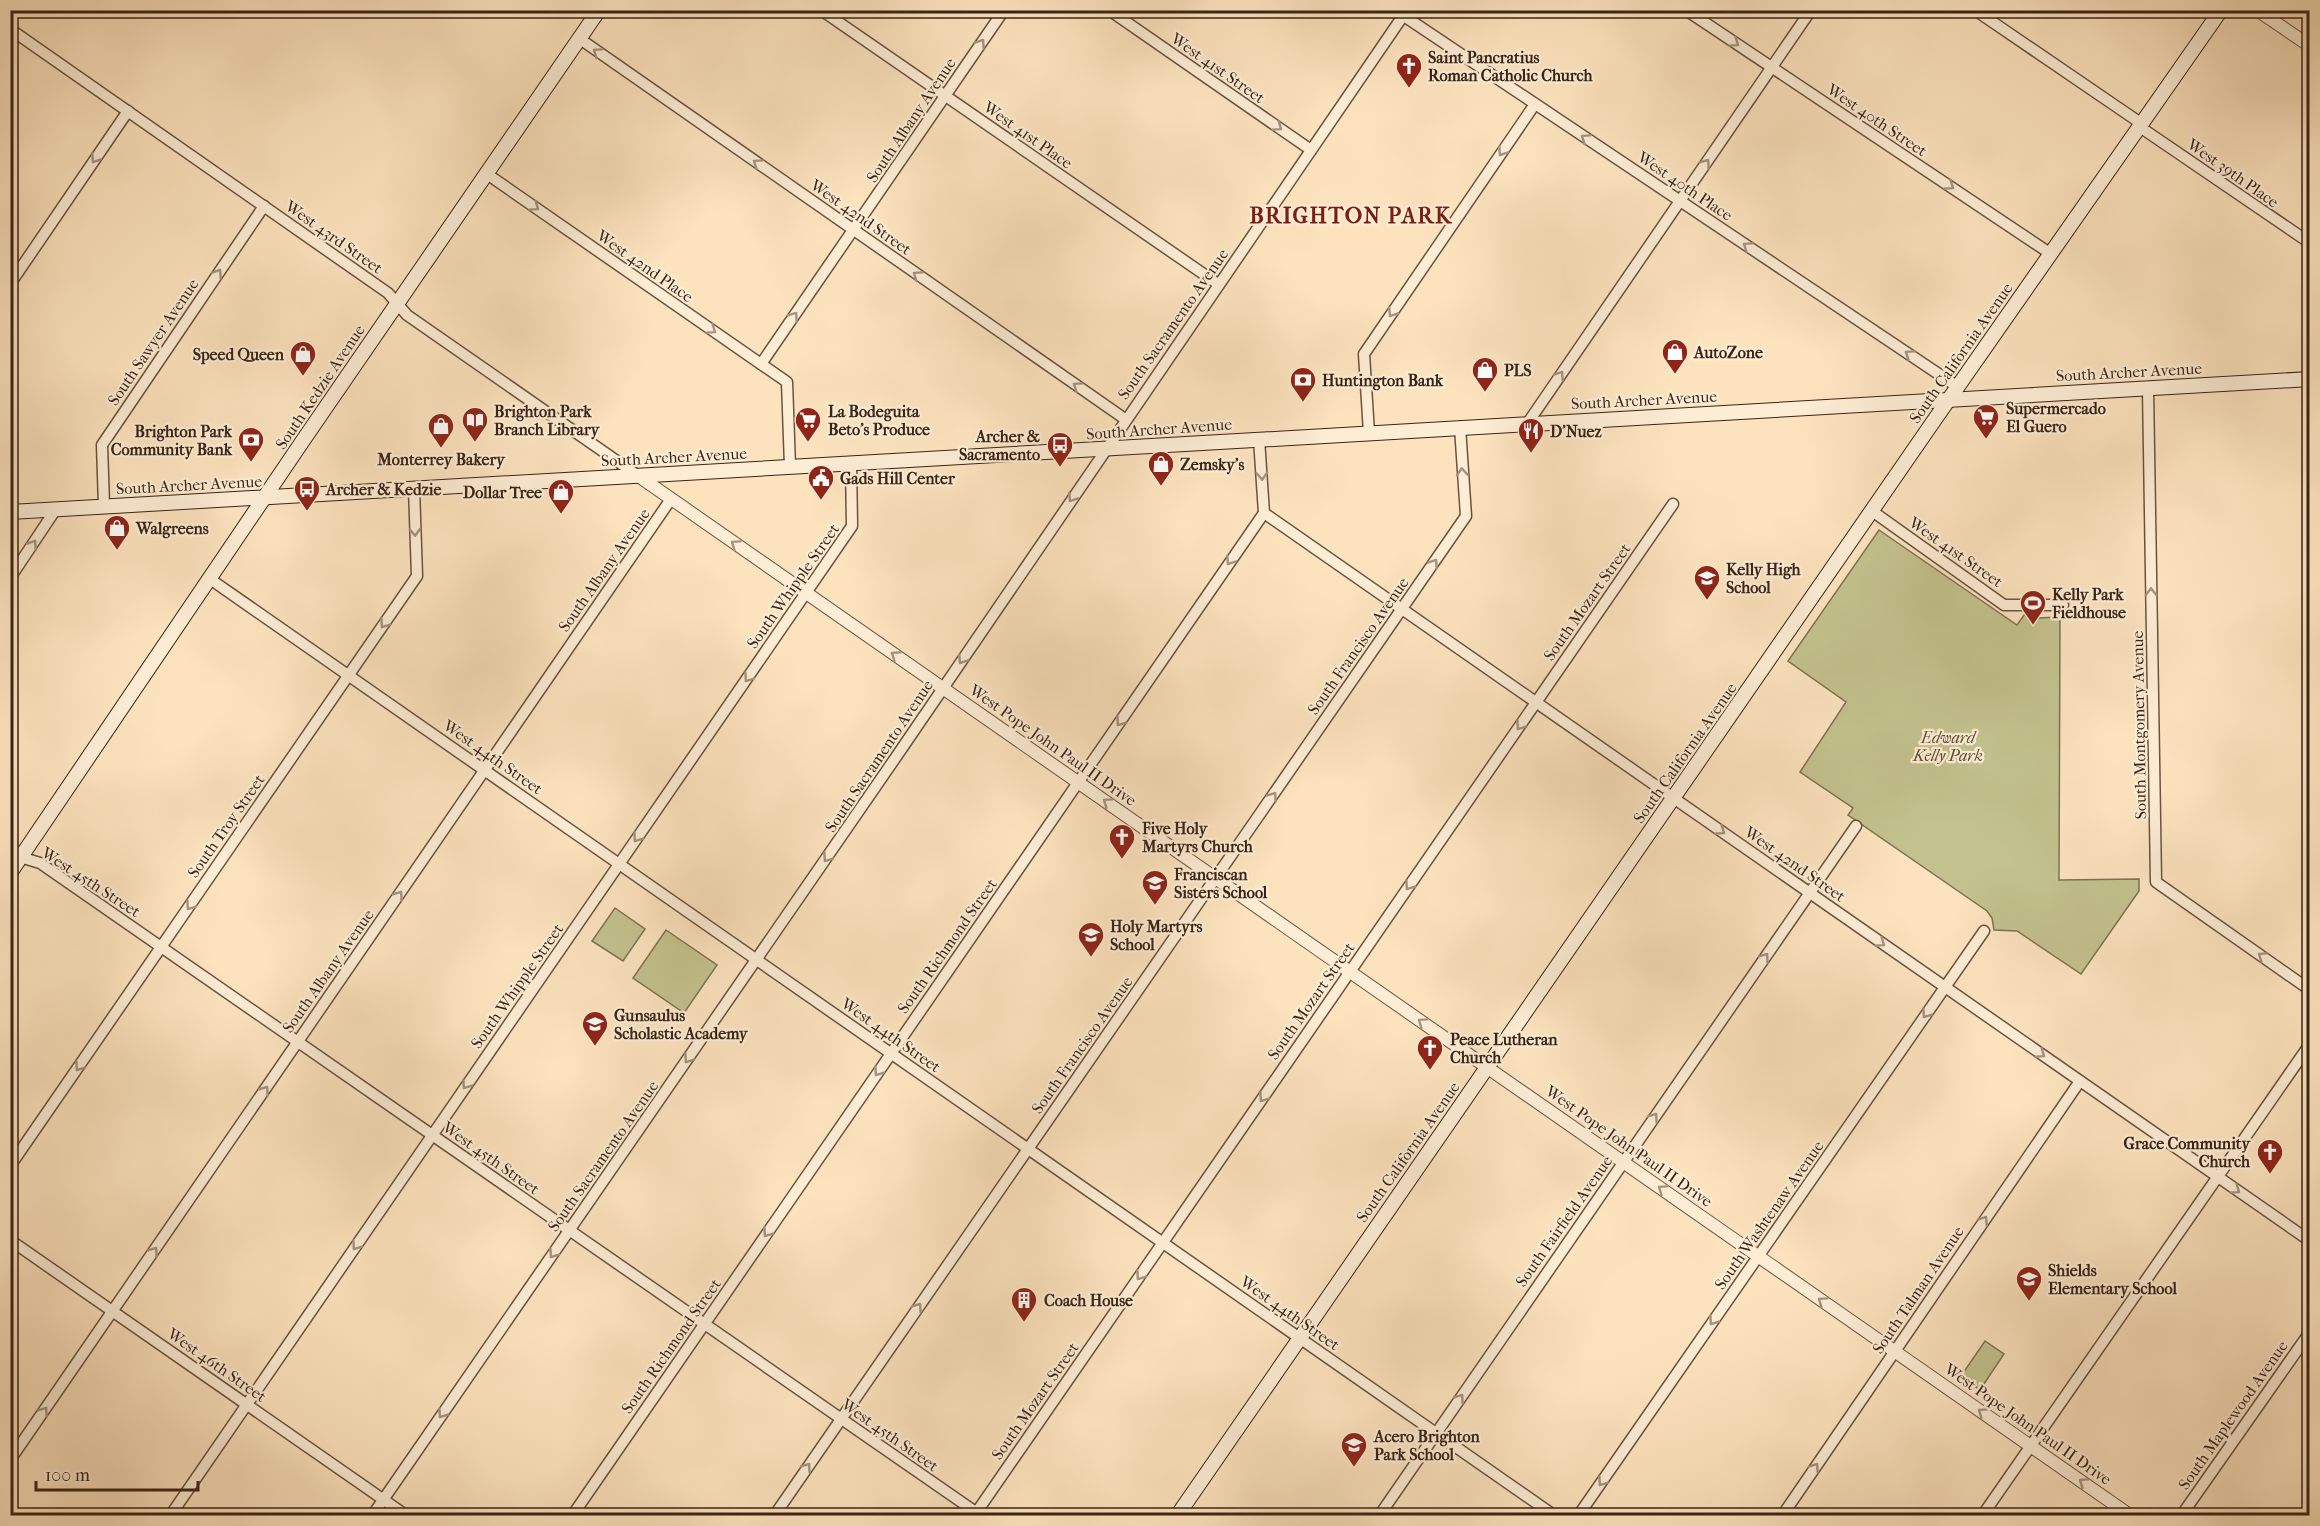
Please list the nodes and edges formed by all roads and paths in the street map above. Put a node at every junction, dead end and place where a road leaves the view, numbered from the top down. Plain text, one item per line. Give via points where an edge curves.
1 (599, 10) edge
2 (821, 10) edge
3 (1004, 10) edge
4 (1109, 10) edge
5 (1686, 10) edge
6 (1811, 10) edge
7 (1975, 10) edge
8 (2221, 10) edge
9 (2257, 10) edge
10 (1402, 12) edge
11 (10, 29) edge
12 (580, 39) junction
13 (2310, 46) edge
14 (1772, 68) junction
15 (945, 96) junction
16 (1535, 104) junction
17 (128, 111) junction
18 (2141, 125) junction
19 (1311, 150) junction
20 (487, 174) junction
21 (1680, 201) junction
22 (264, 206) junction
23 (853, 230) junction
24 (2310, 243) edge
25 (2051, 254) junction
26 (10, 284) edge
27 (1218, 284) junction
28 (398, 304) junction
29 (761, 364) junction
30 (2310, 379) edge
31 (1958, 387) junction
32 (2148, 388) junction
33 (1949, 399) junction
34 (1125, 419) junction
35 (1527, 424) junction
36 (1460, 428) junction
37 (1369, 433) junction
38 (1259, 439) junction
39 (1104, 450) junction
40 (851, 463) junction
41 (790, 466) junction
42 (637, 475) junction
43 (414, 488) junction
44 (265, 498) junction
45 (671, 499) junction
46 (1673, 504) dead end
47 (104, 506) junction
48 (56, 509) junction
49 (1872, 511) junction
50 (10, 512) edge
51 (1264, 513) junction
52 (10, 578) edge
53 (210, 579) junction
54 (806, 593) junction
55 (2063, 605) dead end
56 (1402, 609) junction
57 (349, 675) junction
58 (943, 688) junction
59 (1536, 702) junction
60 (485, 770) junction
61 (1078, 783) junction
62 (1674, 798) junction
63 (1856, 826) dead end
64 (16, 856) edge
65 (619, 864) junction
66 (10, 873) edge
67 (1215, 878) junction
68 (1810, 893) junction
69 (1984, 931) dead end
70 (161, 947) junction
71 (757, 959) junction
72 (1350, 972) junction
73 (1945, 987) junction
74 (2310, 990) edge
75 (298, 1042) junction
76 (2310, 1044) edge
77 (891, 1053) junction
78 (1487, 1067) junction
79 (2080, 1081) junction
80 (432, 1135) junction
81 (1028, 1148) junction
82 (1623, 1162) junction
83 (10, 1166) edge
84 (2217, 1176) junction
85 (569, 1230) junction
86 (10, 1240) edge
87 (2310, 1241) edge
88 (1163, 1242) junction
89 (1758, 1256) junction
90 (113, 1311) junction
91 (704, 1324) junction
92 (2310, 1332) edge
93 (1300, 1338) junction
94 (1895, 1351) junction
95 (247, 1404) junction
96 (841, 1419) junction
97 (1436, 1432) junction
98 (2030, 1446) junction
99 (10, 1460) edge
100 (383, 1499) junction
101 (977, 1514) edge
102 (170, 1515) edge
103 (372, 1515) edge
104 (406, 1515) edge
105 (572, 1515) edge
106 (774, 1515) edge
107 (1177, 1515) edge
108 (1379, 1515) edge
109 (1556, 1515) edge
110 (1578, 1515) edge
111 (1782, 1515) edge
112 (1982, 1515) edge
113 (2131, 1515) edge
114 (2181, 1515) edge

1 - 12 main road, South Kedzie Avenue
2 - 15 street, West 41st Place
15 -> 3 street, South Albany Avenue
4 -> 19 street, West 41st Street
5 -> 14 street, West 40th Street
6 - 14 street
7 - 18 street, West 39th Place
8 - 18 main road, South California Avenue
9 - 13 street
10 - 16 street, West 40th Place
10 - 19 street, South Sacramento Avenue
11 - 17 street, West 43rd Street
12 - 20 main road, South Kedzie Avenue
23 -> 12 street, West 42nd Street
21 -> 14 street
14 -> 25 street, West 40th Street
15 - 23 street, South Albany Avenue
15 - 27 street, West 41st Place
21 -> 16 street, West 40th Place
16 -> 37 street via 1364,354
17 - 22 street, West 43rd Street
17 -> 26 street
18 - 24 street, West 39th Place
18 - 25 main road, South California Avenue
19 - 27 street, South Sacramento Avenue
20 - 28 main road, South Kedzie Avenue
20 -> 29 street, West 42nd Place
31 -> 21 street, West 40th Place
35 -> 21 street
22 - 28 street, West 43rd Street
47 -> 22 street, South Sawyer Avenue via 102,445
29 -> 23 street, South Albany Avenue
34 -> 23 street, West 42nd Street
25 - 31 main road, South California Avenue
27 - 34 street, South Sacramento Avenue
28 - 42 street, West 43rd Street via 412,318
28 - 44 main road, South Kedzie Avenue
29 - 41 street, West 42nd Place via 787,382
30 - 32 main road, South Archer Avenue
31 - 33 main road, South California Avenue
32 - 33 main road, South Archer Avenue
74 -> 32 street, South Montgomery Avenue via 2156,882
33 - 35 main road, South Archer Avenue
33 - 49 main road, South California Avenue
34 - 39 street, South Sacramento Avenue
35 - 36 main road, South Archer Avenue
36 - 37 main road, South Archer Avenue
56 -> 36 street, South Francisco Avenue via 1466,516
37 - 38 main road, South Archer Avenue
38 - 39 main road, South Archer Avenue
38 -> 51 street
39 - 40 main road, South Archer Avenue
39 -> 58 street, South Sacramento Avenue
40 - 41 main road, South Archer Avenue
40 - 54 street, South Whipple Street via 852,526
41 - 42 main road, South Archer Avenue
42 - 43 main road, South Archer Avenue
42 - 45 street, West Pope John Paul II Drive
43 - 44 main road, South Archer Avenue
43 -> 57 street, South Troy Street via 417,576
44 - 47 main road, South Archer Avenue
44 - 53 main road, South Kedzie Avenue
54 -> 45 street, West Pope John Paul II Drive
45 - 60 street, South Albany Avenue
46 - 59 street, South Mozart Street
47 - 48 main road, South Archer Avenue
48 - 50 main road, South Archer Avenue
52 -> 48 street
49 - 55 street, West 41st Street via 2004,605
49 - 62 main road, South California Avenue
51 - 56 street, West 42nd Street
51 -> 61 street, South Richmond Street
53 - 57 street, West 44th Street
53 - 64 main road, South Kedzie Avenue
58 -> 54 street, West Pope John Paul II Drive
54 -> 65 street, South Whipple Street
56 - 59 street, West 42nd Street
67 -> 56 street, South Francisco Avenue
57 - 60 street, West 44th Street
57 -> 70 street, South Troy Street
58 - 61 street, West Pope John Paul II Drive
58 -> 71 street, South Sacramento Avenue
59 - 62 street, West 42nd Street
59 -> 72 street, South Mozart Street
60 - 65 street, West 44th Street
75 -> 60 street, South Albany Avenue
67 -> 61 street, West Pope John Paul II Drive
61 - 77 street, South Richmond Street
62 -> 68 street, West 42nd Street
62 - 78 main road, South California Avenue
63 - 68 street, South Fairfield Avenue
64 - 66 main road, South Kedzie Avenue
64 - 70 street, West 45th Street via 40,862
65 - 71 street, West 44th Street
65 -> 80 street, South Whipple Street
67 - 72 street, West Pope John Paul II Drive
67 - 81 street, South Francisco Avenue
68 -> 73 street, West 42nd Street
82 -> 68 street, South Fairfield Avenue
69 - 73 street, South Washtenaw Avenue
70 - 75 street, West 45th Street
70 -> 83 street, South Troy Street
71 - 77 street, West 44th Street
71 -> 85 street, South Sacramento Avenue
78 -> 72 street, West Pope John Paul II Drive
72 -> 88 street, South Mozart Street
73 -> 79 street, West 42nd Street
73 -> 89 street, South Washtenaw Avenue
75 - 80 street, West 45th Street
90 -> 75 street, South Albany Avenue
76 - 84 street
77 - 81 street, West 44th Street
77 -> 91 street, South Richmond Street
78 - 82 street, West Pope John Paul II Drive
78 - 93 main road, South California Avenue
79 - 84 street, West 42nd Street
94 -> 79 street, South Talman Avenue
80 - 85 street, West 45th Street
80 -> 95 street, South Whipple Street
81 - 88 street, West 44th Street
96 -> 81 street, South Francisco Avenue
89 -> 82 street, West Pope John Paul II Drive
97 -> 82 street, South Fairfield Avenue
84 -> 87 street, West 42nd Street
84 - 98 street
85 - 91 street, West 45th Street
85 -> 100 street, South Sacramento Avenue
86 - 90 street, West 46th Street
88 - 93 street, West 44th Street
88 -> 101 street, South Mozart Street
94 -> 89 street, West Pope John Paul II Drive
89 -> 110 street, South Washtenaw Avenue
90 - 95 street, West 46th Street
99 -> 90 street, South Albany Avenue
91 - 96 street, West 45th Street
91 - 105 street, South Richmond Street
92 - 114 street, South Maplewood Avenue
93 - 97 street, West 44th Street
93 - 107 main road, South California Avenue
98 -> 94 street, West Pope John Paul II Drive
111 -> 94 street, South Talman Avenue
95 - 100 street, West 46th Street
95 - 102 street, South Whipple Street
96 - 101 street, West 45th Street
106 -> 96 street, South Francisco Avenue
97 - 108 street, South Fairfield Avenue
97 - 109 street, West 44th Street
98 - 112 street
113 -> 98 street, West Pope John Paul II Drive
100 - 103 street, South Sacramento Avenue
100 - 104 street, West 46th Street

